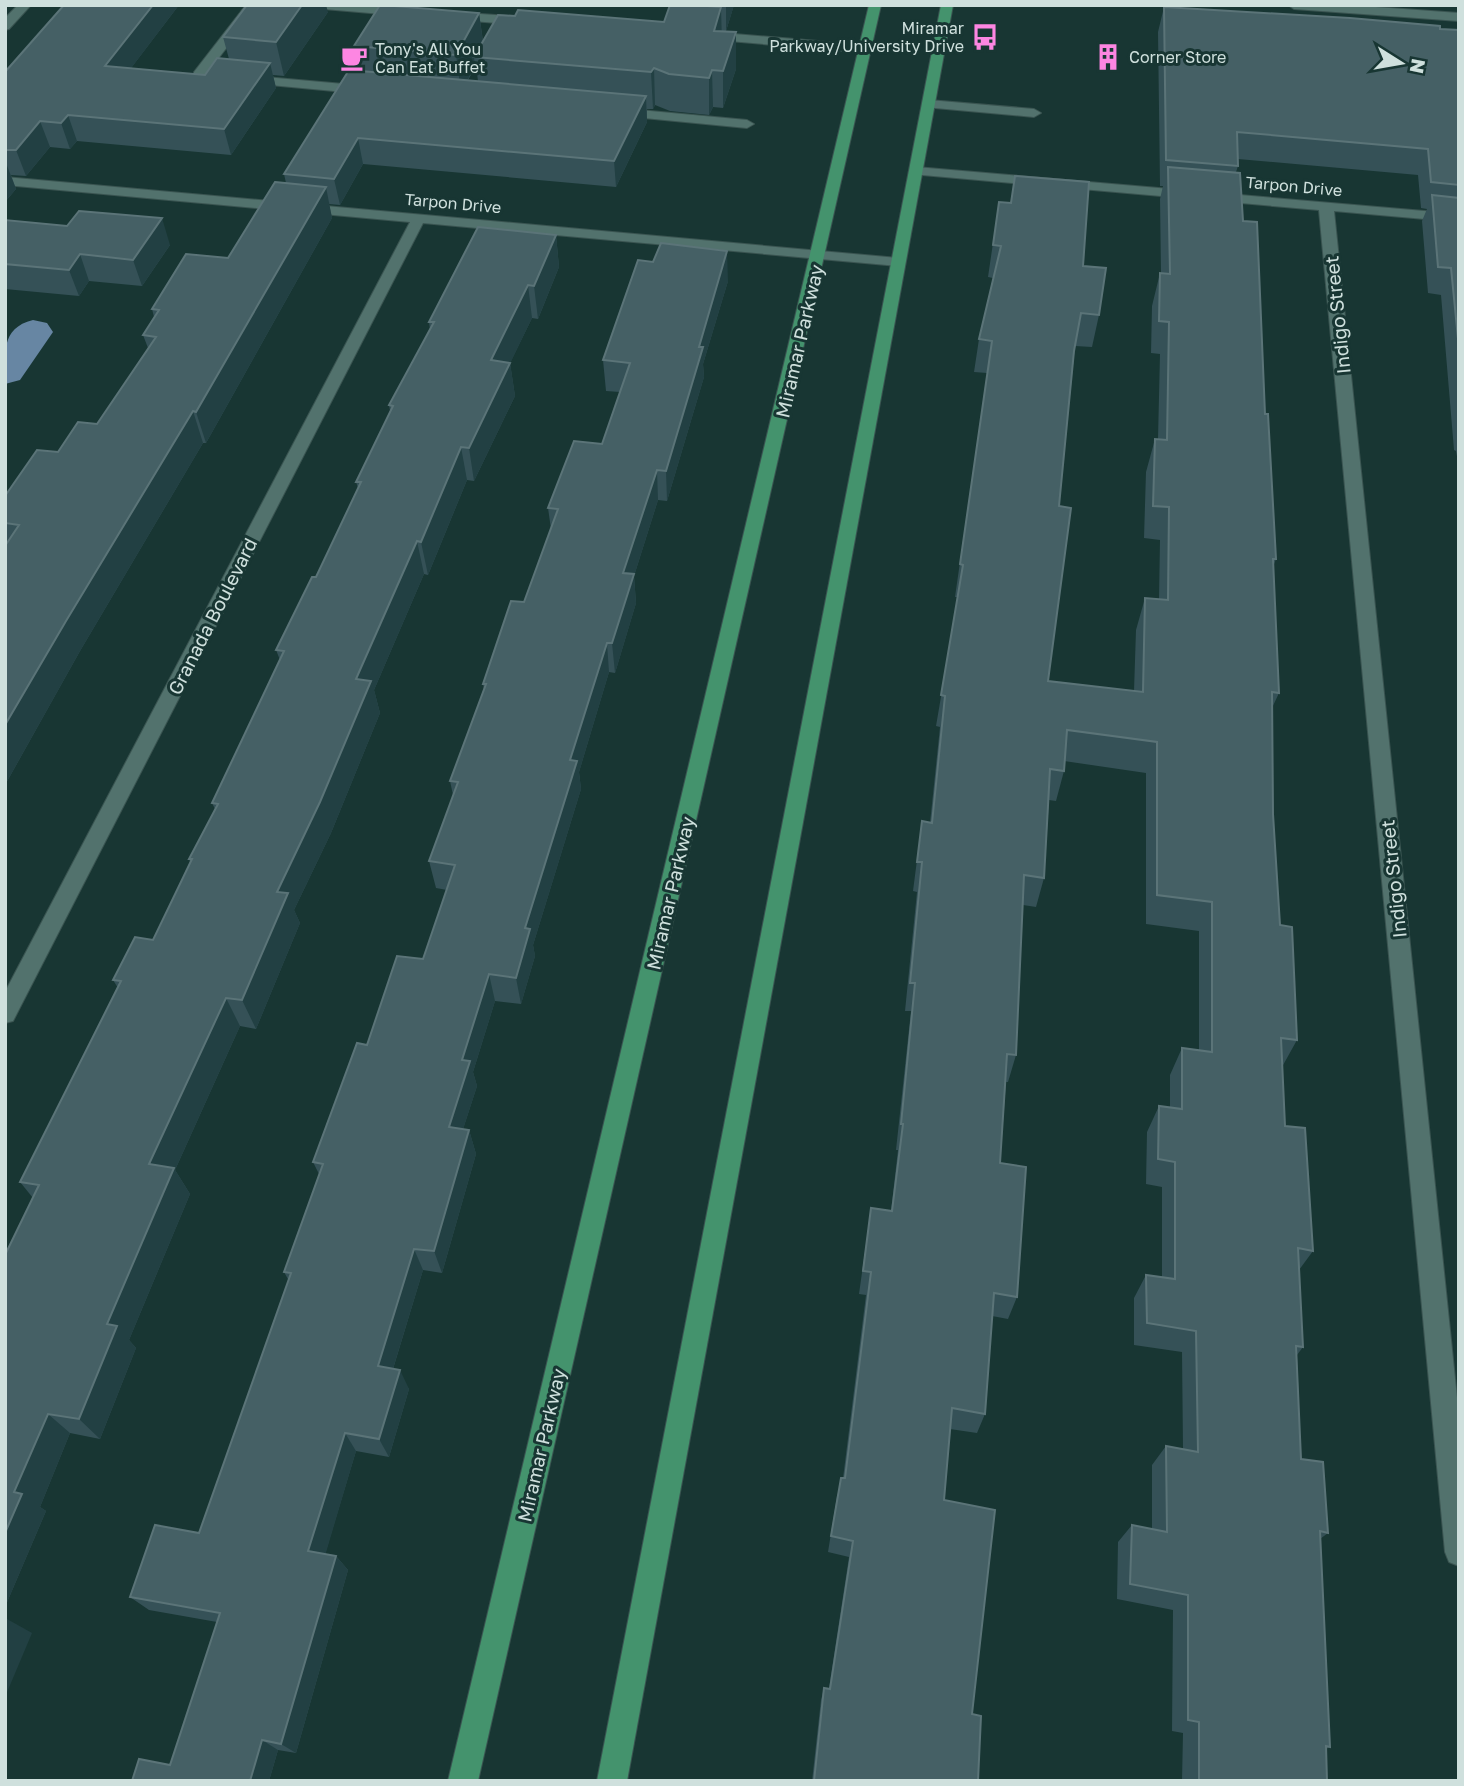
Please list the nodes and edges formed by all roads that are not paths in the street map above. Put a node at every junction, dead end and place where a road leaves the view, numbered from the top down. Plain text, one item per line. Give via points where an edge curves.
1 (25, 5) edge
2 (253, 5) edge
3 (324, 5) edge
4 (875, 5) edge
5 (947, 5) edge
6 (1294, 5) edge
7 (425, 13) edge
8 (439, 15) edge
9 (1459, 18) edge
10 (537, 22) edge
11 (5, 26) edge
12 (694, 35) edge
13 (865, 49) junction
14 (387, 92) edge
15 (929, 104) junction
16 (600, 111) edge
17 (1034, 113) dead end
18 (747, 124) dead end
19 (916, 171) junction
20 (5, 181) edge
21 (1326, 207) junction
22 (419, 218) junction
23 (1459, 218) edge
24 (819, 255) junction
25 (898, 262) junction
26 (5, 1014) edge
27 (1459, 1552) edge
28 (463, 1781) edge
29 (612, 1781) edge

1 - 11 street
2 - 14 street via 199,75
3 - 7 street
4 - 13 main road, Miramar Parkway
5 - 15 main road
6 - 9 street
8 - 10 street via 506,26
12 - 13 street
13 - 24 main road, Miramar Parkway
15 - 17 street
15 - 19 main road
16 - 18 street
19 - 21 street, Tarpon Drive
19 - 25 main road
20 - 22 street, Tarpon Drive
21 - 23 street, Tarpon Drive
21 - 27 street, Indigo Street
22 - 24 street, Tarpon Drive
22 - 26 street, Granada Boulevard
24 - 25 street, Tarpon Drive
24 - 28 main road, Miramar Parkway
25 - 29 main road

